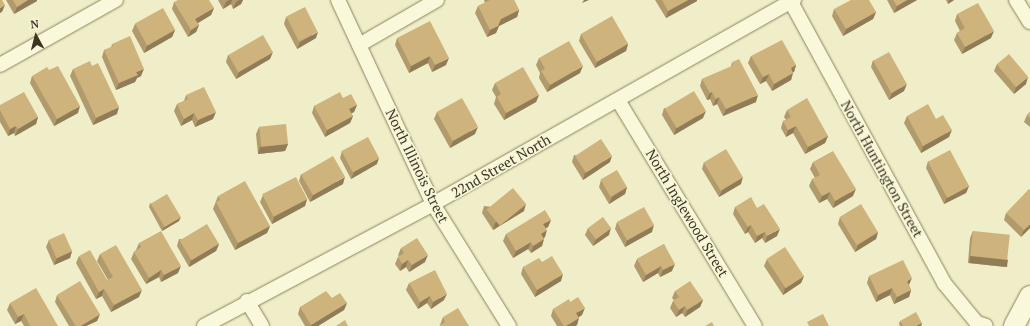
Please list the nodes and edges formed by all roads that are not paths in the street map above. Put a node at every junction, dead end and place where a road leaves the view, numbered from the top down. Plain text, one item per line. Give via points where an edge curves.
1 (116, 0) edge
2 (338, 0) edge
3 (437, 0) edge
4 (1016, 0) edge
5 (792, 1) edge
6 (1030, 22) edge
7 (359, 45) junction
8 (0, 65) edge
9 (618, 100) junction
10 (433, 204) junction
11 (1030, 296) edge
12 (247, 301) junction
13 (204, 326) edge
14 (262, 326) edge
15 (508, 326) edge
16 (755, 326) edge
17 (986, 326) edge
18 (1014, 326) edge

1 - 8 street
2 - 7 street, North Illinois Street
3 - 7 street
4 - 6 street
5 - 9 street, 22nd Street North
5 - 17 street, North Huntington Street via 944,282 977,322
7 - 10 street, North Illinois Street
9 - 10 street, 22nd Street North
9 - 16 street, North Inglewood Street
10 - 12 street, 22nd Street North
10 - 15 street, North Illinois Street
11 - 18 street
12 - 13 street, 22nd Street North
12 - 14 street

